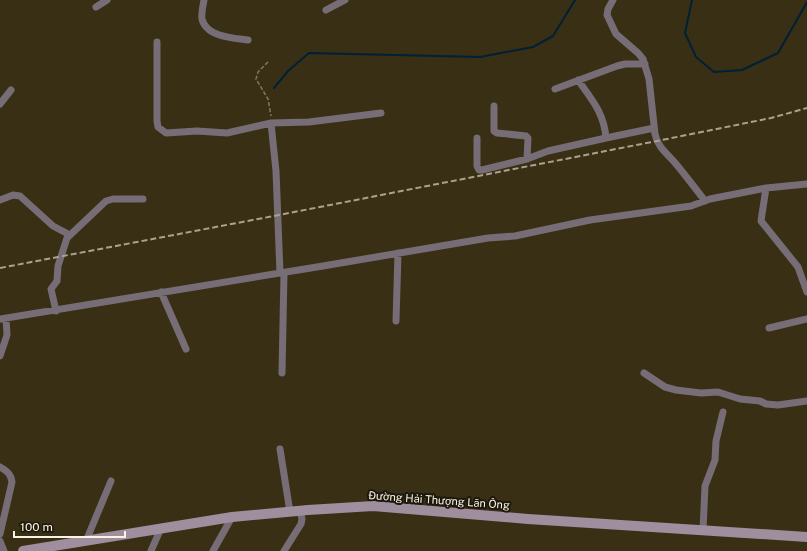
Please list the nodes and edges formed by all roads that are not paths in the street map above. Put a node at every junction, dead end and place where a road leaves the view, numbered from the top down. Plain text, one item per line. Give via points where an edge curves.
1 (106, 0) edge
2 (204, 0) edge
3 (345, 0) edge
4 (614, 0) edge
5 (96, 7) dead end
6 (326, 10) dead end
7 (248, 40) dead end
8 (157, 42) dead end
9 (645, 64) junction
10 (578, 80) junction
11 (555, 89) dead end
12 (11, 90) dead end
13 (0, 104) edge
14 (494, 106) dead end
15 (381, 112) dead end
16 (271, 123) junction
17 (654, 128) junction
18 (477, 138) dead end
19 (606, 138) junction
20 (527, 160) junction
21 (807, 184) edge
22 (766, 188) junction
23 (143, 199) dead end
24 (0, 200) edge
25 (704, 201) junction
26 (70, 235) junction
27 (398, 253) junction
28 (282, 273) junction
29 (161, 292) junction
30 (807, 292) edge
31 (56, 311) junction
32 (3, 318) edge
33 (807, 319) edge
34 (396, 321) dead end
35 (769, 328) dead end
36 (186, 349) dead end
37 (0, 356) edge
38 (282, 373) dead end
39 (644, 374) dead end
40 (807, 401) edge
41 (723, 412) dead end
42 (280, 449) dead end
43 (0, 467) edge
44 (111, 481) dead end
45 (300, 511) junction
46 (290, 512) junction
47 (232, 517) junction
48 (161, 528) junction
49 (703, 530) junction
50 (0, 534) edge
51 (807, 537) edge
52 (0, 541) edge
53 (86, 541) junction
54 (4, 551) edge
55 (23, 551) edge
56 (151, 551) edge
57 (213, 551) edge
58 (284, 551) edge

1 - 5 street
2 - 7 street via 202,18 207,28 231,38
3 - 6 street
4 - 9 street via 607,15 616,34 641,56
8 - 16 street via 157,121 162,131 166,133 197,130 227,133
9 - 10 street via 625,64
9 - 17 street
10 - 11 street
10 - 19 street via 599,109
12 - 13 street
14 - 20 street via 494,131 526,136
15 - 16 street via 309,122
16 - 28 street
17 - 19 street
17 - 25 street via 658,145
18 - 20 street via 479,170
19 - 20 street via 548,151
21 - 22 street
22 - 25 street
22 - 30 street via 761,221 798,267
23 - 26 street via 106,201
24 - 26 street via 13,195 20,196 53,226
25 - 27 street via 691,206 590,220 515,236
26 - 31 street via 65,242 56,281 51,289
27 - 28 street
27 - 34 street
28 - 29 street
28 - 38 street
29 - 31 street
29 - 36 street
31 - 32 street
32 - 37 street via 7,335
33 - 35 street
39 - 40 street via 665,387 676,390 718,392 766,404
41 - 49 street via 716,441 715,460 705,486
42 - 46 street
43 - 50 street via 12,476
44 - 53 street
45 - 46 street, Đường Hải Thượng Lãn Ông
45 - 49 street, Đường Hải Thượng Lãn Ông via 379,506
45 - 58 street via 301,524
46 - 47 street, Đường Hải Thượng Lãn Ông
47 - 48 street, Đường Hải Thượng Lãn Ông
47 - 57 street
48 - 53 street, Đường Hải Thượng Lãn Ông
48 - 56 street
49 - 51 street, Đường Hải Thượng Lãn Ông
52 - 54 street
53 - 55 street, Đường Hải Thượng Lãn Ông

